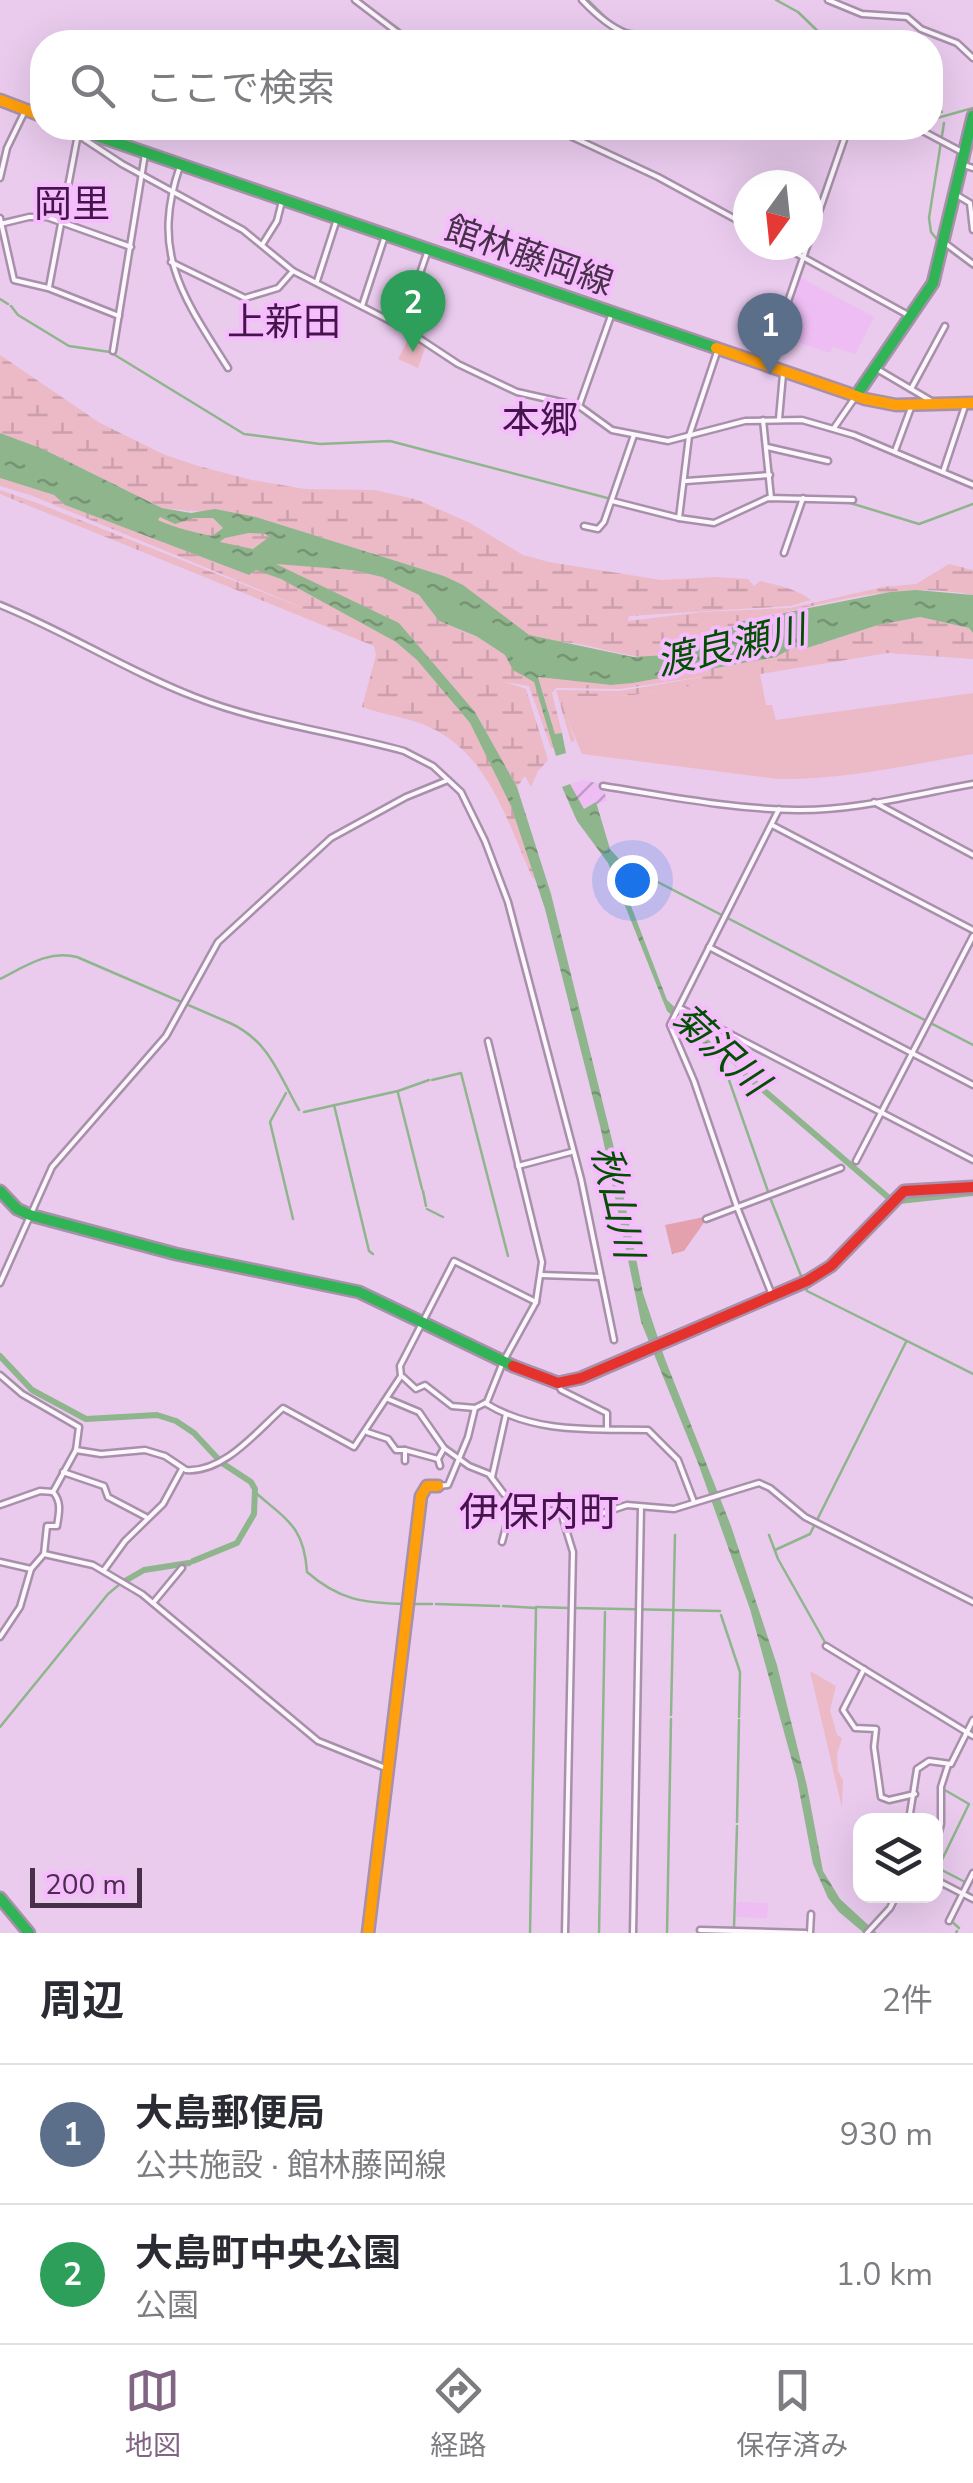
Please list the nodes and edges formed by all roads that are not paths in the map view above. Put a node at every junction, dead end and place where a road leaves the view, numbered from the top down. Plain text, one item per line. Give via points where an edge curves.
1 (355, 0) edge
2 (582, 0) edge
3 (828, 0) edge
4 (394, 30) edge
5 (617, 30) edge
6 (926, 30) edge
7 (943, 37) edge
8 (973, 58) edge
9 (0, 100) edge
10 (25, 110) junction
11 (30, 112) edge
12 (973, 116) edge
13 (75, 140) edge
14 (91, 140) edge
15 (105, 140) edge
16 (579, 140) edge
17 (844, 140) edge
18 (942, 140) edge
19 (145, 154) junction
20 (966, 162) edge
21 (180, 166) junction
22 (140, 174) junction
23 (0, 178) edge
24 (172, 190) junction
25 (954, 193) junction
26 (282, 201) junction
27 (823, 204) edge
28 (733, 218) edge
29 (337, 219) junction
30 (60, 220) junction
31 (0, 222) edge
32 (973, 230) edge
33 (385, 236) junction
34 (944, 243) junction
35 (262, 244) junction
36 (131, 247) junction
37 (428, 250) junction
38 (804, 260) edge
39 (809, 260) edge
40 (171, 262) junction
41 (973, 264) edge
42 (293, 271) junction
43 (316, 282) junction
44 (48, 288) junction
45 (362, 306) junction
46 (612, 314) junction
47 (120, 316) junction
48 (910, 317) junction
49 (944, 326) dead end
50 (402, 327) junction
51 (718, 349) junction
52 (113, 351) dead end
53 (766, 365) junction
54 (228, 368) dead end
55 (876, 368) junction
56 (783, 372) junction
57 (911, 389) junction
58 (856, 396) junction
59 (970, 403) edge
60 (937, 404) junction
61 (912, 405) junction
62 (580, 406) junction
63 (763, 420) junction
64 (780, 420) junction
65 (834, 428) junction
66 (634, 434) junction
67 (689, 436) junction
68 (767, 447) junction
69 (894, 451) junction
70 (828, 461) dead end
71 (943, 472) junction
72 (770, 476) junction
73 (686, 481) junction
74 (973, 485) edge
75 (771, 498) junction
76 (803, 498) junction
77 (853, 500) dead end
78 (612, 501) junction
79 (679, 518) junction
80 (584, 526) dead end
81 (784, 553) dead end
82 (0, 605) edge
83 (448, 780) junction
84 (973, 784) edge
85 (603, 786) dead end
86 (874, 802) junction
87 (778, 809) junction
88 (772, 825) junction
89 (973, 855) edge
90 (973, 933) edge
91 (709, 947) junction
92 (677, 1008) junction
93 (488, 1041) dead end
94 (912, 1053) junction
95 (973, 1085) edge
96 (882, 1112) junction
97 (572, 1152) junction
98 (973, 1160) edge
99 (856, 1161) dead end
100 (518, 1166) junction
101 (841, 1168) dead end
102 (973, 1186) edge
103 (0, 1191) edge
104 (737, 1206) junction
105 (30, 1215) junction
106 (706, 1219) dead end
107 (542, 1275) junction
108 (601, 1277) junction
109 (0, 1282) edge
110 (772, 1295) junction
111 (536, 1302) junction
112 (422, 1321) junction
113 (614, 1340) dead end
114 (503, 1362) junction
115 (0, 1375) edge
116 (402, 1376) junction
117 (558, 1383) junction
118 (388, 1399) junction
119 (486, 1403) junction
120 (474, 1408) junction
121 (506, 1412) junction
122 (607, 1430) junction
123 (366, 1431) junction
124 (444, 1448) junction
125 (76, 1450) junction
126 (405, 1450) junction
127 (438, 1459) junction
128 (458, 1459) junction
129 (405, 1461) dead end
130 (440, 1466) dead end
131 (182, 1469) junction
132 (63, 1472) junction
133 (492, 1477) junction
134 (438, 1486) joint
135 (53, 1492) junction
136 (1, 1501) edge
137 (513, 1501) junction
138 (695, 1504) junction
139 (641, 1508) junction
140 (561, 1512) junction
141 (146, 1518) junction
142 (502, 1542) dead end
143 (44, 1554) junction
144 (0, 1562) edge
145 (182, 1568) dead end
146 (31, 1569) junction
147 (104, 1570) junction
148 (973, 1602) edge
149 (153, 1603) junction
150 (0, 1638) edge
151 (826, 1646) dead end
152 (864, 1670) junction
153 (973, 1720) edge
154 (970, 1734) edge
155 (948, 1765) junction
156 (388, 1769) junction
157 (914, 1794) junction
158 (910, 1813) edge
159 (941, 1813) edge
160 (973, 1873) edge
161 (943, 1884) edge
162 (962, 1894) junction
163 (0, 1898) edge
164 (973, 1900) edge
165 (891, 1903) edge
166 (811, 1914) dead end
167 (949, 1921) dead end
168 (700, 1930) dead end
169 (29, 1933) edge
170 (368, 1933) edge
171 (565, 1933) edge
172 (632, 1933) edge
173 (808, 1933) edge
174 (867, 1933) edge

1 - 4 street
2 - 5 street
3 - 6 street via 862,14 907,17
7 - 8 street
9 - 10 street
10 - 11 street
10 - 23 street
12 - 20 street
13 - 30 street
14 - 22 street
15 - 19 street, 館林藤岡線
16 - 28 street
17 - 27 street
18 - 20 street
19 - 21 street, 館林藤岡線
19 - 22 street
20 - 25 street
21 - 24 street
21 - 26 street, 館林藤岡線
22 - 24 street
22 - 36 street
24 - 35 street
24 - 40 street
25 - 32 street via 970,203
25 - 34 street
26 - 29 street, 館林藤岡線
26 - 35 street
29 - 33 street, 館林藤岡線
29 - 43 street
30 - 31 street
30 - 36 street
30 - 44 street
31 - 44 street via 14,280
33 - 37 street, 館林藤岡線
33 - 45 street
34 - 41 street
34 - 48 street via 932,283
35 - 42 street
36 - 47 street
37 - 46 street, 館林藤岡線
37 - 50 street
38 - 53 street
39 - 48 street
40 - 42 street via 245,298 278,288
40 - 54 street
42 - 43 street
43 - 45 street
44 - 47 street
45 - 50 street
46 - 51 street, 館林藤岡線
46 - 62 street
47 - 52 street
48 - 55 street
49 - 57 street
50 - 62 street via 512,391
51 - 53 street, 館林藤岡線
51 - 67 street
53 - 56 street, 館林藤岡線
55 - 57 street
55 - 58 street
56 - 58 street, 館林藤岡線
56 - 64 street
57 - 60 street
58 - 61 street, 館林藤岡線
58 - 65 street
59 - 60 street, 館林藤岡線
59 - 71 street
60 - 61 street, 館林藤岡線
61 - 69 street
62 - 66 street via 608,428
63 - 64 street
63 - 67 street
63 - 68 street
64 - 65 street
65 - 69 street
66 - 67 street
66 - 78 street
67 - 73 street
68 - 70 street
68 - 72 street
69 - 71 street
71 - 74 street
72 - 73 street
72 - 75 street
73 - 79 street
75 - 76 street
75 - 79 street via 717,522
76 - 77 street
76 - 81 street
78 - 79 street
78 - 80 street via 598,529
82 - 83 street via 196,697 404,751
83 - 97 street via 471,812 508,902
83 - 105 street via 331,838 218,942 166,1036 52,1166
84 - 86 street
85 - 87 street
86 - 87 street
86 - 89 street
87 - 88 street
88 - 90 street
88 - 91 street
90 - 94 street
91 - 92 street
91 - 94 street
92 - 96 street
92 - 104 street via 671,1030
93 - 100 street
94 - 95 street
94 - 96 street
96 - 98 street
96 - 99 street
97 - 100 street
97 - 108 street
100 - 107 street
101 - 104 street
102 - 110 street via 904,1191 831,1266
103 - 105 street
104 - 106 street
104 - 110 street
105 - 109 street
105 - 112 street via 176,1254 346,1288
107 - 108 street
107 - 111 street
108 - 113 street
110 - 117 street
111 - 112 street via 454,1261
111 - 114 street
112 - 114 street
112 - 116 street via 400,1366
114 - 117 street
114 - 119 street
115 - 125 street via 79,1427
116 - 118 street
116 - 120 street via 452,1406
117 - 122 street via 607,1413
118 - 123 street
118 - 124 street via 419,1412
119 - 120 street
119 - 121 street
120 - 128 street
121 - 122 street via 555,1428
121 - 133 street
122 - 138 street via 651,1432 678,1460
123 - 126 street
123 - 131 street via 354,1447 283,1408 216,1463
124 - 127 street
124 - 128 street
125 - 131 street via 145,1450
125 - 132 street
126 - 127 street
126 - 129 street
127 - 130 street
128 - 133 street
128 - 134 street via 448,1485
131 - 141 street via 163,1504
132 - 135 street
132 - 141 street via 104,1486 108,1497
133 - 137 street
134 - 156 street via 421,1493
135 - 136 street
135 - 143 street via 60,1504 57,1526 47,1526
137 - 140 street via 528,1510
137 - 142 street
138 - 139 street
138 - 148 street via 762,1484 805,1517
139 - 140 street
139 - 172 street
140 - 171 street via 572,1552
141 - 147 street
143 - 146 street
143 - 147 street
144 - 146 street
145 - 149 street
146 - 150 street via 20,1606
147 - 149 street
149 - 156 street via 318,1741
151 - 152 street
152 - 154 street
152 - 157 street via 843,1710 855,1728 876,1729 880,1797
153 - 154 street
154 - 155 street
155 - 157 street via 920,1766
155 - 159 street via 940,1786
156 - 170 street
157 - 158 street
160 - 162 street
161 - 162 street
162 - 164 street
162 - 167 street
163 - 169 street
165 - 174 street
166 - 173 street
168 - 173 street

